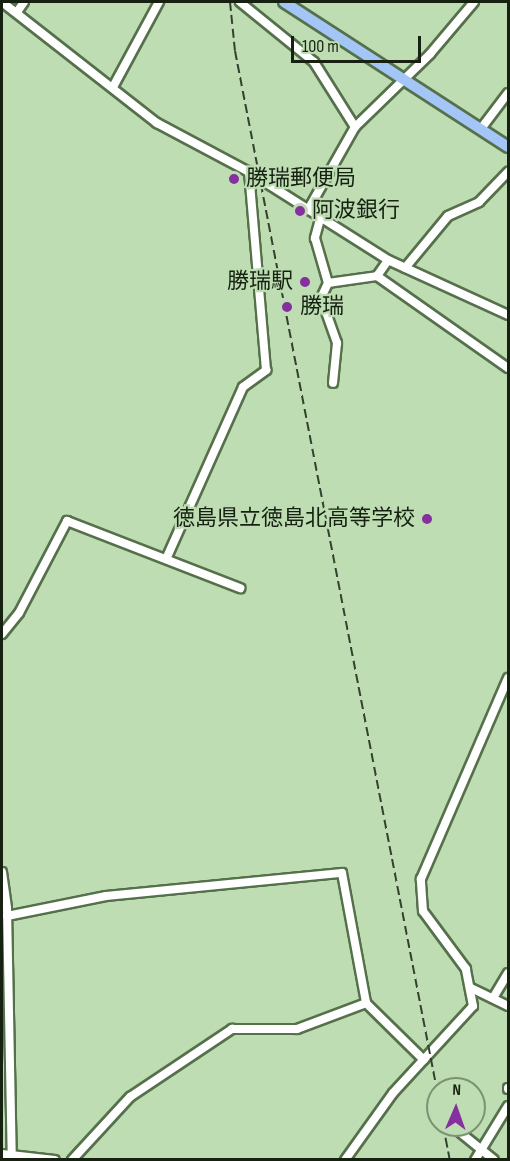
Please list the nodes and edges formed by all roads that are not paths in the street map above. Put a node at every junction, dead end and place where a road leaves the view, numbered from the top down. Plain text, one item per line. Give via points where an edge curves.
1 (2, 2) edge
2 (24, 2) edge
3 (159, 2) edge
4 (240, 2) edge
5 (474, 2) edge
6 (288, 4) edge
7 (17, 12) junction
8 (404, 75) junction
9 (113, 87) junction
10 (508, 93) edge
11 (483, 126) junction
12 (355, 127) junction
13 (508, 147) edge
14 (249, 172) junction
15 (508, 172) edge
16 (308, 210) junction
17 (320, 219) junction
18 (388, 260) junction
19 (405, 268) junction
20 (376, 276) junction
21 (328, 283) junction
22 (508, 315) edge
23 (508, 368) edge
24 (333, 383) dead end
25 (167, 557) junction
26 (240, 588) dead end
27 (2, 634) edge
28 (508, 678) edge
29 (2, 872) edge
30 (7, 912) junction
31 (4, 945) edge
32 (508, 973) edge
33 (471, 988) junction
34 (493, 998) junction
35 (366, 1003) junction
36 (508, 1006) edge
37 (424, 1060) junction
38 (508, 1106) edge
39 (466, 1137) edge
40 (482, 1149) junction
41 (2, 1154) edge
42 (12, 1157) edge
43 (55, 1160) edge
44 (72, 1160) edge
45 (345, 1160) edge
46 (475, 1160) edge
47 (494, 1160) edge

1 - 7 street
2 - 7 street
3 - 9 street
4 - 12 street via 314,62
5 - 8 street via 430,54
6 - 8 main road
7 - 9 street
8 - 11 main road
8 - 12 street
9 - 14 street via 157,123
10 - 11 street
11 - 13 main road
12 - 16 street
14 - 16 street
14 - 25 street via 266,370 243,387
15 - 19 street via 479,202 448,216
16 - 17 street
17 - 18 street
17 - 21 street via 315,238
18 - 19 street
18 - 20 street
19 - 22 street
20 - 21 street
20 - 23 street
21 - 24 street via 321,298 337,343
25 - 26 street
25 - 27 street via 67,521 19,613
28 - 33 street via 421,879 423,911 466,969
29 - 30 street
30 - 31 street
30 - 35 street via 106,896 342,873
31 - 42 street
32 - 34 street
33 - 34 street
33 - 37 street via 469,1012
34 - 36 street
35 - 37 street
35 - 44 street via 297,1029 232,1029 130,1097
37 - 45 street
38 - 40 street
39 - 40 street
40 - 46 street
40 - 47 street
41 - 42 street
42 - 43 street

